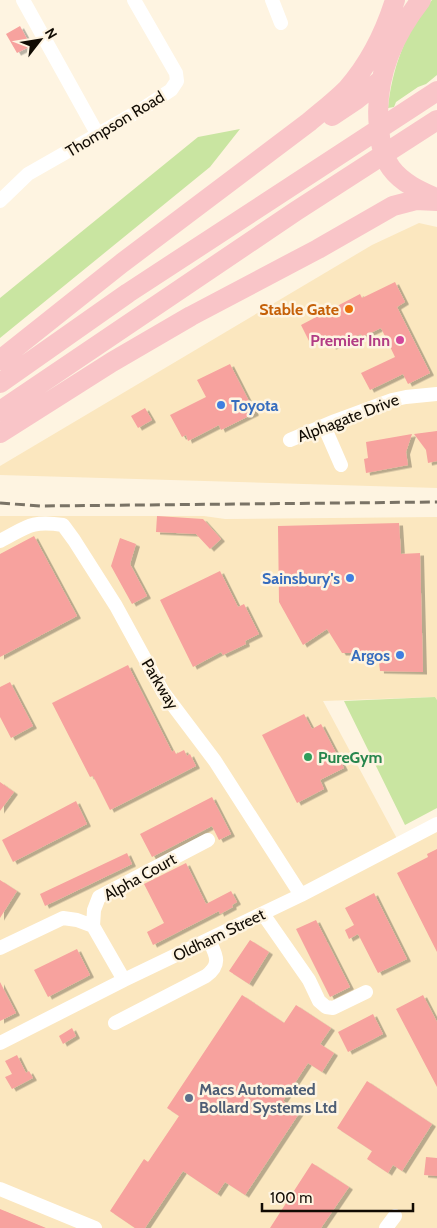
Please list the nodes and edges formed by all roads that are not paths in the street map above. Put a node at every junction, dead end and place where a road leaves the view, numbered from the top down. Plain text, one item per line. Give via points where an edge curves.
1 (23, 0) edge
2 (134, 0) edge
3 (272, 0) edge
4 (395, 0) edge
5 (404, 0) edge
6 (421, 0) edge
7 (281, 23) dead end
8 (393, 44) junction
9 (380, 80) junction
10 (437, 91) edge
11 (352, 94) junction
12 (437, 120) edge
13 (98, 135) junction
14 (437, 199) edge
15 (0, 201) edge
16 (395, 211) junction
17 (437, 212) edge
18 (0, 360) edge
19 (0, 383) edge
20 (437, 394) edge
21 (0, 411) edge
22 (324, 426) junction
23 (0, 433) edge
24 (290, 440) dead end
25 (341, 465) dead end
26 (0, 541) edge
27 (437, 824) edge
28 (208, 840) dead end
29 (302, 896) junction
30 (263, 914) junction
31 (93, 926) junction
32 (209, 940) junction
33 (0, 948) edge
34 (124, 980) junction
35 (366, 992) dead end
36 (115, 1023) dead end
37 (0, 1043) edge
38 (0, 1189) edge
39 (395, 1216) dead end
40 (96, 1228) edge
41 (386, 1228) edge

1 - 13 street
2 - 13 street, Thompson Road via 176,72 177,81 171,90
3 - 7 street
4 - 11 highway
5 - 8 highway
6 - 8 highway
8 - 9 highway
9 - 11 highway
9 - 14 highway via 377,113 381,145 391,168 405,182
10 - 19 highway via 128,293
11 - 18 highway via 309,122 122,263
12 - 21 highway via 296,210
13 - 15 street, Thompson Road via 28,174
14 - 16 highway via 416,200
16 - 17 highway
16 - 23 highway via 368,221 191,316
20 - 22 street, Alphagate Drive via 392,400
22 - 24 street, Alphagate Drive
22 - 25 street
26 - 29 street, Parkway via 32,524 63,525 116,606 163,692 215,761
27 - 29 street, Oldham Street
28 - 31 street, Alpha Court via 99,897
29 - 30 street, Oldham Street
30 - 32 street, Oldham Street
30 - 35 street via 326,1007 333,1008
31 - 33 street via 63,918
31 - 34 street
32 - 34 street, Oldham Street
32 - 36 street via 216,955 213,971
34 - 37 street, Oldham Street
38 - 40 street
39 - 41 street

